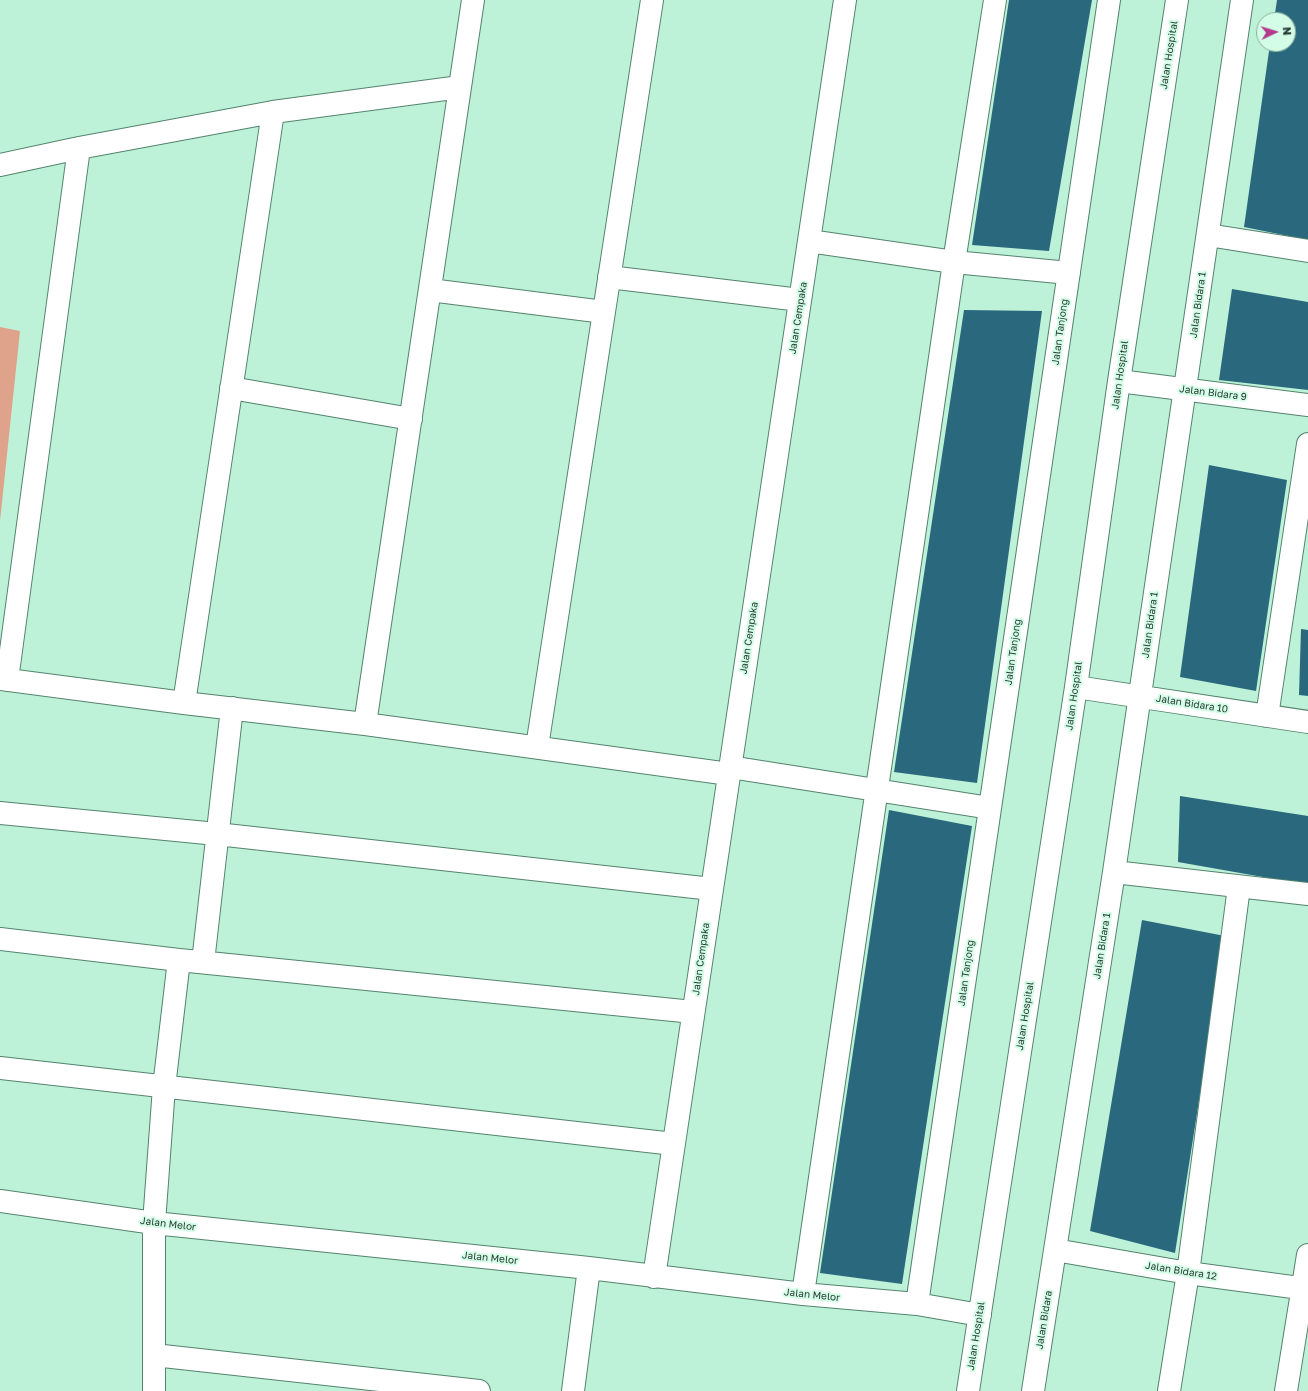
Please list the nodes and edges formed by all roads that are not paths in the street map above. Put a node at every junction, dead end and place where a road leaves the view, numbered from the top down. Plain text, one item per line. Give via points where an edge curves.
1 (473, 0) edge
2 (652, 0) edge
3 (845, 0) edge
4 (995, 0) edge
5 (1109, 0) edge
6 (1177, 0) edge
7 (1242, 0) edge
8 (460, 87) junction
9 (273, 112) junction
10 (79, 148) junction
11 (0, 165) edge
12 (1208, 235) junction
13 (809, 241) junction
14 (1308, 251) edge
15 (954, 262) junction
16 (1069, 273) junction
17 (609, 277) junction
18 (430, 290) junction
19 (800, 300) junction
20 (604, 312) junction
21 (1119, 381) junction
22 (231, 388) junction
23 (1185, 390) junction
24 (1308, 405) edge
25 (411, 419) junction
26 (1308, 444) edge
27 (3, 680) edge
28 (1076, 687) junction
29 (1140, 696) junction
30 (184, 703) junction
31 (232, 708) junction
32 (1267, 716) junction
33 (1308, 722) edge
34 (365, 724) junction
35 (537, 747) junction
36 (729, 771) junction
37 (877, 790) junction
38 (990, 808) junction
39 (0, 813) edge
40 (217, 834) junction
41 (1114, 872) junction
42 (1239, 887) junction
43 (712, 889) junction
44 (1308, 894) edge
45 (0, 940) edge
46 (178, 960) junction
47 (203, 962) junction
48 (693, 1012) junction
49 (0, 1068) edge
50 (164, 1086) junction
51 (674, 1144) junction
52 (0, 1202) edge
53 (154, 1223) junction
54 (1055, 1250) junction
55 (1308, 1255) edge
56 (589, 1268) junction
57 (1188, 1272) junction
58 (654, 1277) junction
59 (1305, 1289) edge
60 (803, 1294) junction
61 (917, 1304) junction
62 (980, 1316) junction
63 (154, 1356) junction
64 (154, 1391) edge
65 (479, 1391) edge
66 (573, 1391) edge
67 (968, 1391) edge
68 (1033, 1391) edge
69 (1169, 1391) edge
70 (1286, 1391) edge

1 - 8 street
2 - 17 street
3 - 13 street, Jalan Cempaka
4 - 15 street
5 - 16 street, Jalan Tanjong
6 - 21 street, Jalan Hospital
7 - 12 street, Jalan Bidara 1
8 - 9 street
8 - 18 street
9 - 10 street
9 - 22 street
10 - 11 street
10 - 27 street
12 - 14 street
12 - 23 street, Jalan Bidara 1
13 - 15 street
13 - 19 street, Jalan Cempaka
15 - 16 street
15 - 37 street
16 - 38 street, Jalan Tanjong
17 - 19 street
17 - 20 street
18 - 20 street
18 - 25 street
19 - 36 street, Jalan Cempaka
20 - 35 street
21 - 23 street, Jalan Bidara 9
21 - 28 street, Jalan Hospital
22 - 25 street
22 - 30 street
23 - 24 street, Jalan Bidara 9
23 - 29 street, Jalan Bidara 1
25 - 34 street
26 - 32 street
27 - 30 street
28 - 29 street, Jalan Bidara 10
28 - 62 street, Jalan Hospital
29 - 32 street, Jalan Bidara 10
29 - 41 street, Jalan Bidara 1
30 - 31 street
31 - 34 street
31 - 40 street
32 - 33 street, Jalan Bidara 10
34 - 35 street
35 - 36 street
36 - 37 street
36 - 43 street, Jalan Cempaka
37 - 38 street
37 - 60 street
38 - 61 street, Jalan Tanjong
39 - 40 street
40 - 43 street
40 - 47 street
41 - 42 street
41 - 54 street, Jalan Bidara 1
42 - 44 street
42 - 57 street
43 - 48 street, Jalan Cempaka
45 - 46 street
46 - 47 street
46 - 50 street
47 - 48 street
48 - 51 street, Jalan Cempaka
49 - 50 street
50 - 51 street
50 - 53 street
51 - 58 street, Jalan Cempaka
52 - 53 street, Jalan Melor
53 - 56 street, Jalan Melor
53 - 63 street
54 - 57 street, Jalan Bidara 12
54 - 68 street, Jalan Bidara
55 - 59 street
56 - 58 street, Jalan Melor
56 - 66 street
57 - 59 street, Jalan Bidara 12
57 - 69 street
58 - 60 street, Jalan Melor
59 - 70 street
60 - 61 street, Jalan Melor
61 - 62 street, Jalan Melor
62 - 67 street, Jalan Hospital
63 - 64 street
63 - 65 street

